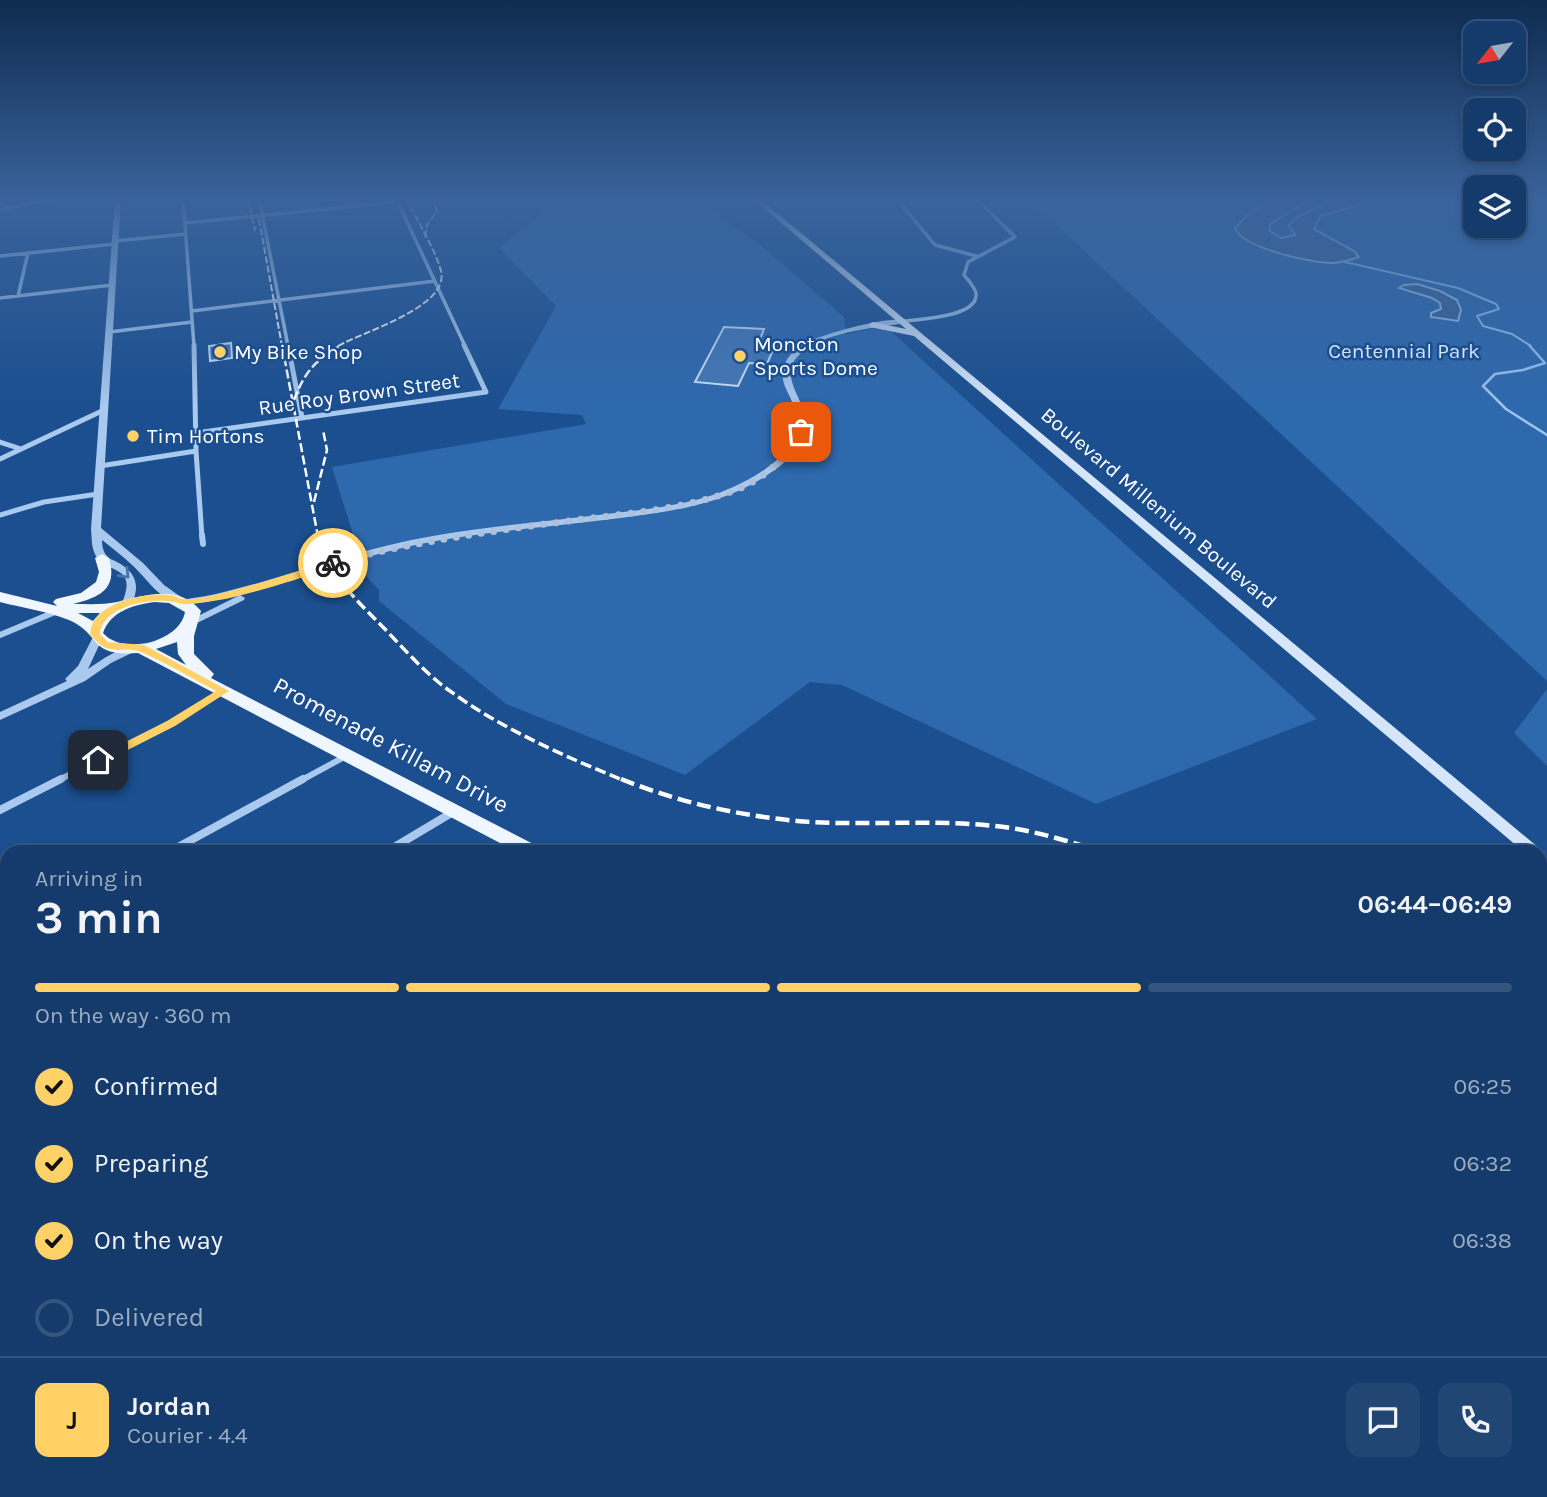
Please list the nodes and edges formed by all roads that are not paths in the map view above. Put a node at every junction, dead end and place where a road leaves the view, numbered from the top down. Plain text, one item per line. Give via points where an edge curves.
1 (25, 268) edge
2 (113, 268) edge
3 (189, 268) edge
4 (274, 268) edge
5 (429, 268) edge
6 (840, 268) edge
7 (964, 268) edge
8 (435, 281) junction
9 (112, 285) junction
10 (18, 296) junction
11 (0, 298) edge
12 (281, 300) junction
13 (891, 310) junction
14 (192, 311) junction
15 (905, 321) junction
16 (192, 322) junction
17 (873, 326) junction
18 (109, 332) junction
19 (924, 337) junction
20 (104, 410) junction
21 (302, 418) junction
22 (196, 433) junction
23 (0, 442) edge
24 (22, 449) junction
25 (196, 451) junction
26 (0, 459) edge
27 (100, 466) junction
28 (98, 494) junction
29 (0, 515) edge
30 (96, 528) junction
31 (203, 544) dead end
32 (102, 558) junction
33 (289, 576) junction
34 (4, 598) edge
35 (181, 600) junction
36 (26, 602) junction
37 (125, 604) junction
38 (55, 612) junction
39 (190, 624) junction
40 (0, 635) edge
41 (96, 637) junction
42 (138, 648) junction
43 (224, 691) junction
44 (51, 693) junction
45 (0, 716) edge
46 (347, 756) junction
47 (0, 810) edge
48 (453, 811) junction
49 (182, 845) edge
50 (397, 845) edge
51 (519, 845) edge
52 (1526, 845) edge

1 - 10 street
2 - 9 street
3 - 14 street
4 - 12 street
5 - 8 street
6 - 13 main road, Boulevard Millenium Boulevard
7 - 15 street via 976,292 974,303 946,315
8 - 12 street
8 - 21 street, Rue Roy Brown Street via 486,392
9 - 10 street
9 - 18 street
10 - 11 street
12 - 14 street
12 - 21 street
13 - 15 main road, Boulevard Millenium Boulevard
13 - 17 main road via 887,319
14 - 16 street
15 - 17 street
15 - 19 main road, Boulevard Millenium Boulevard
16 - 18 street
16 - 22 street
17 - 19 main road
17 - 33 street via 818,340 788,365 786,380 802,416 801,432 790,453 732,491 671,508 431,539
18 - 20 street
19 - 52 main road, Boulevard Millenium Boulevard
20 - 24 street
20 - 27 street
21 - 22 street, Rue Roy Brown Street
22 - 25 street
23 - 24 street
24 - 26 street
25 - 27 street
25 - 31 street
27 - 28 street
28 - 29 street
28 - 30 street
30 - 32 street
30 - 35 street via 158,588
32 - 36 main road via 106,579 99,588 71,601
32 -> 37 street via 133,581
33 - 35 street via 227,595
33 - 39 street
34 - 36 main road
34 - 38 main road
35 - 37 main road via 148,598
35 - 39 main road via 193,611
36 - 37 main road via 76,608
37 - 41 main road via 99,621
38 - 40 street
38 - 41 main road via 83,621
39 - 42 main road via 164,641
39 - 43 main road, Promenade Killam Drive via 185,656
41 - 42 main road, Promenade Killam Drive via 113,647
41 - 44 street via 83,668
42 - 43 main road, Promenade Killam Drive
42 - 44 street
43 - 46 main road, Promenade Killam Drive
43 - 47 street
44 - 45 street
46 - 48 main road, Promenade Killam Drive
46 - 49 street
48 - 50 street
48 - 51 main road, Promenade Killam Drive

